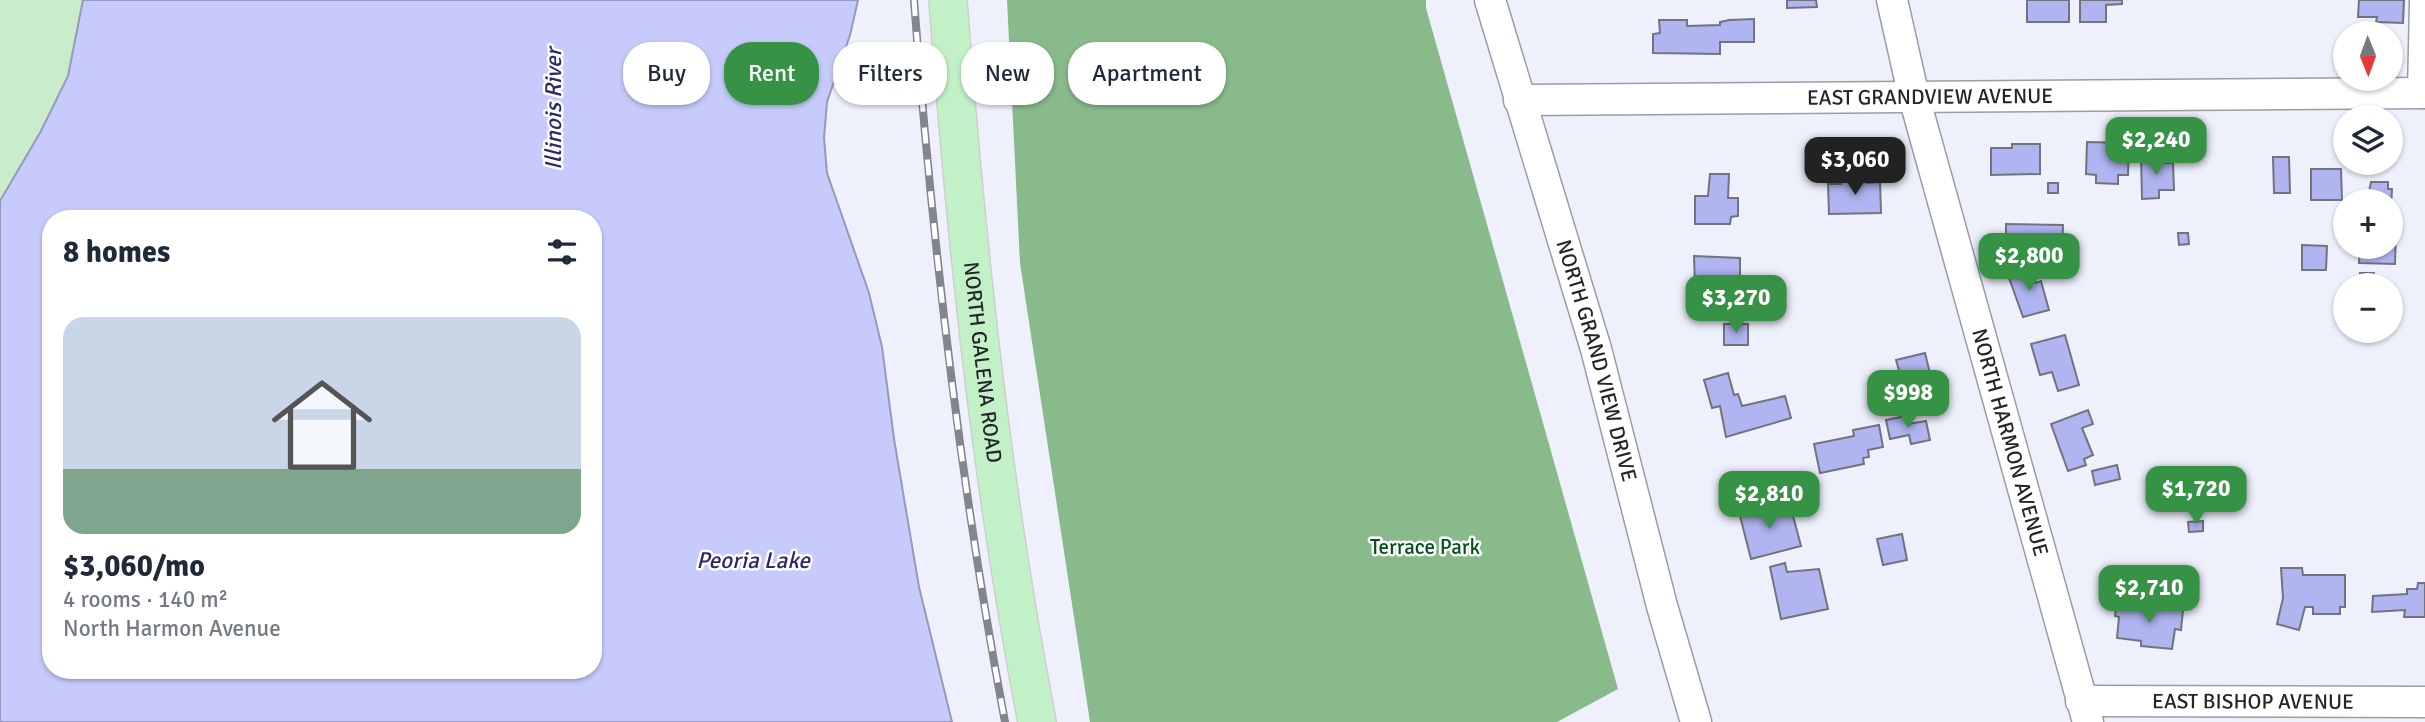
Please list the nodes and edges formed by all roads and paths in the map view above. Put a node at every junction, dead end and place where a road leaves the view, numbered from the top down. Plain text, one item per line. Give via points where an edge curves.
1 (948, 0) edge
2 (1490, 0) edge
3 (1892, 0) edge
4 (2425, 2) edge
5 (2424, 93) edge
6 (1914, 97) junction
7 (1519, 100) junction
8 (2425, 702) edge
9 (2084, 711) edge
10 (1038, 722) edge
11 (1696, 722) edge

1 - 10 main road, NORTH GALENA ROAD via 985,392
2 - 7 street, NORTH GRAND VIEW DRIVE
3 - 6 street, NORTH HARMON AVENUE
4 - 5 street
5 - 6 street, EAST GRANDVIEW AVENUE
6 - 7 street, EAST GRANDVIEW AVENUE
6 - 9 street, NORTH HARMON AVENUE
7 - 11 street, NORTH GRAND VIEW DRIVE via 1596,349 1664,617
8 - 9 street, EAST BISHOP AVENUE

